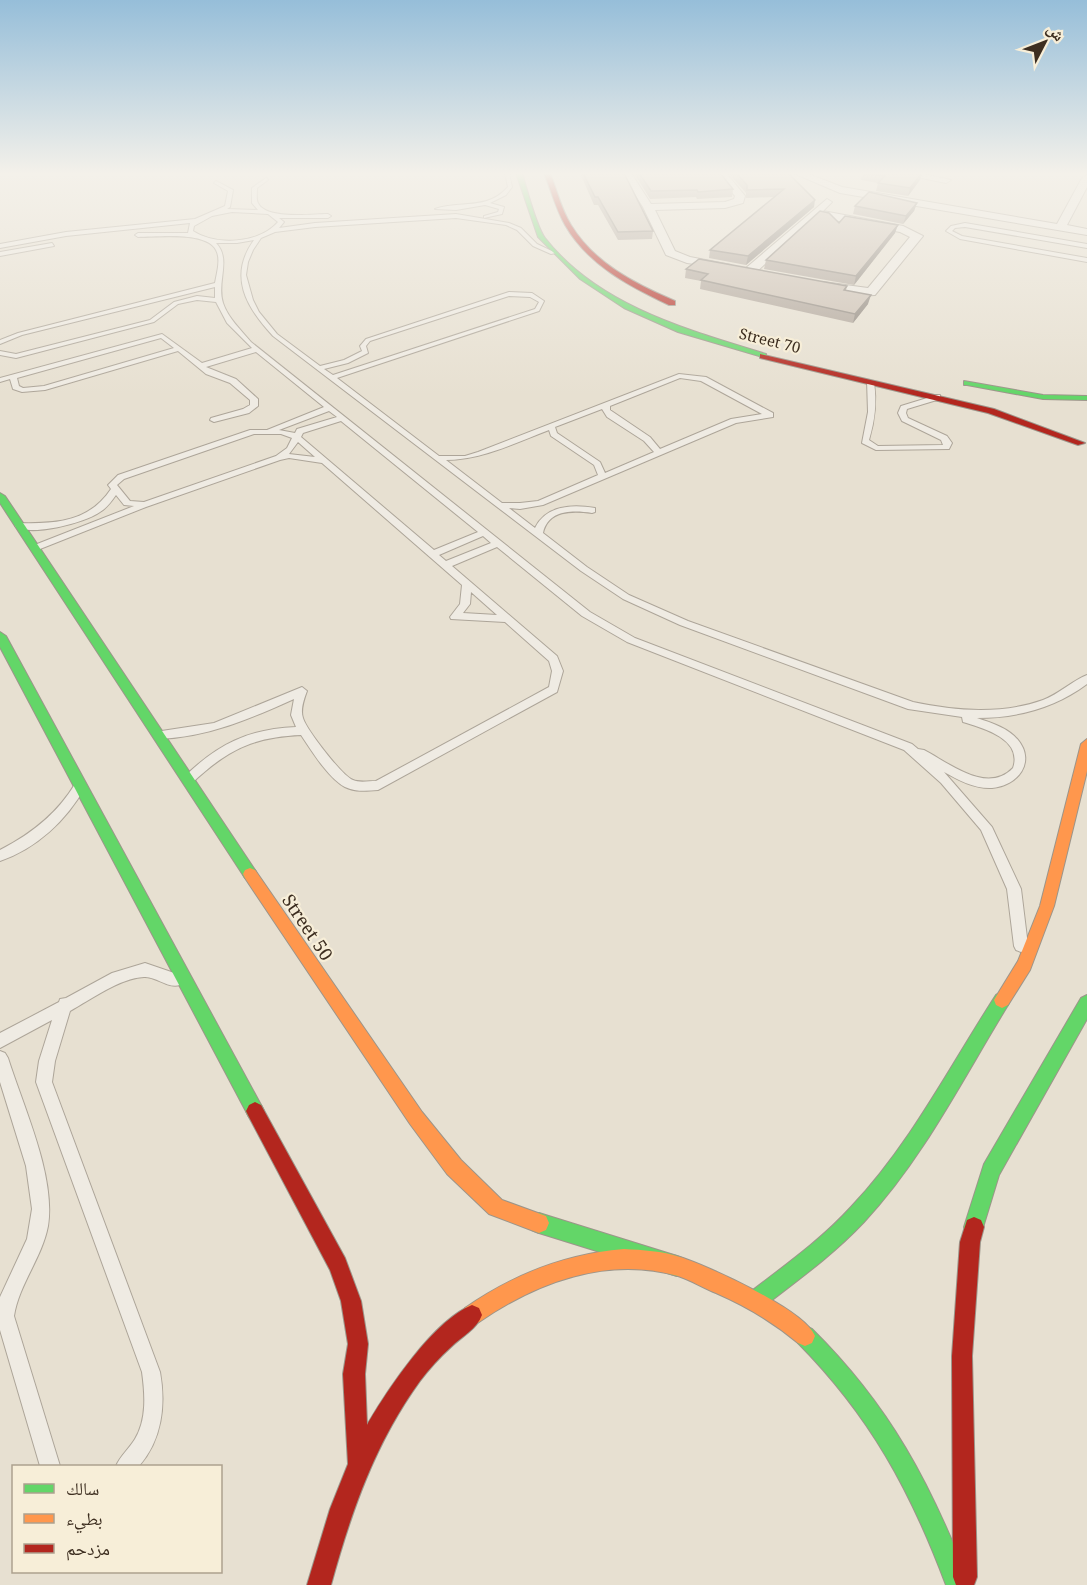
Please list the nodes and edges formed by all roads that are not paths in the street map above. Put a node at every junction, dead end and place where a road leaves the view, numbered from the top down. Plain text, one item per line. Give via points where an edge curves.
1 (38, 247) edge
2 (218, 247) edge
3 (249, 247) edge
4 (540, 247) edge
5 (550, 247) edge
6 (586, 247) edge
7 (670, 247) edge
8 (781, 247) edge
9 (907, 247) edge
10 (1015, 247) edge
11 (554, 253) junction
12 (0, 254) edge
13 (1087, 260) edge
14 (808, 282) edge
15 (219, 284) junction
16 (219, 300) junction
17 (135, 307) junction
18 (682, 307) dead end
19 (640, 312) junction
20 (160, 314) junction
21 (739, 333) dead end
22 (9, 340) junction
23 (0, 342) edge
24 (179, 349) junction
25 (257, 350) junction
26 (366, 352) junction
27 (3, 353) edge
28 (392, 357) junction
29 (201, 366) junction
30 (318, 368) junction
31 (13, 377) junction
32 (332, 378) junction
33 (0, 380) edge
34 (951, 380) dead end
35 (870, 382) junction
36 (937, 397) junction
37 (1087, 398) edge
38 (607, 404) junction
39 (329, 408) junction
40 (1079, 414) edge
41 (342, 418) junction
42 (214, 420) dead end
43 (551, 426) junction
44 (268, 430) junction
45 (295, 436) junction
46 (1084, 446) edge
47 (659, 453) junction
48 (278, 458) junction
49 (437, 458) junction
50 (323, 461) junction
51 (603, 477) junction
52 (114, 490) junction
53 (0, 496) edge
54 (146, 505) junction
55 (498, 505) junction
56 (592, 510) dead end
57 (19, 526) junction
58 (483, 533) junction
59 (538, 535) junction
60 (496, 544) junction
61 (35, 548) junction
62 (433, 554) junction
63 (445, 565) junction
64 (467, 584) junction
65 (508, 619) junction
66 (0, 636) edge
67 (1087, 679) edge
68 (946, 714) junction
69 (304, 731) junction
70 (157, 735) junction
71 (1087, 744) edge
72 (908, 747) junction
73 (187, 781) junction
74 (79, 786) junction
75 (0, 856) edge
76 (1024, 965) junction
77 (189, 986) junction
78 (1087, 1003) edge
79 (65, 1004) junction
80 (0, 1041) edge
81 (0, 1058) edge
82 (677, 1266) junction
83 (756, 1300) junction
84 (358, 1464) junction
85 (49, 1465) edge
86 (128, 1465) edge
87 (319, 1585) edge
88 (958, 1585) edge
89 (965, 1585) edge

1 - 12 lane
2 - 15 lane
3 - 30 lane via 245,275 248,302 275,335
4 - 11 lane
5 - 11 main road, Street 70
6 - 18 main road via 634,283
7 - 8 street via 675,256 756,272
9 - 14 street via 872,292
10 - 13 lane
11 - 19 main road, Street 70 via 608,296
15 - 16 lane
15 - 17 lane
16 - 20 lane via 182,301
16 - 25 lane via 229,320
17 - 20 lane via 152,307
17 - 22 lane via 20,334
19 - 21 main road via 665,310 715,329
19 - 35 main road, Street 70 via 725,345
20 - 27 lane via 152,321 16,357
22 - 23 lane
22 - 27 lane
24 - 29 lane
24 - 31 lane via 160,336
24 - 31 lane via 45,388 22,390 16,387
25 - 29 lane
25 - 39 lane
26 - 28 lane
26 - 28 lane via 363,346 368,340 509,294 532,296 542,302 537,310
26 - 30 lane via 346,362
28 - 32 lane
29 - 42 lane via 233,381 254,399 254,405 246,411
30 - 32 lane
31 - 33 lane
32 - 49 lane
34 - 37 main road via 1007,392
35 - 36 main road, Street 70
35 - 36 lane via 874,405 865,441 876,448 946,447 944,438 905,419 902,413 912,403
36 - 46 main road, Street 70 via 1028,422
38 - 43 lane
38 - 47 lane via 610,416 647,439
38 - 47 lane via 674,377 692,376 770,415 734,421
39 - 41 lane
39 - 44 lane
40 - 46 main road via 1074,432
41 - 45 lane via 308,427
41 - 58 lane
43 - 49 lane via 473,457
43 - 51 lane via 554,434 597,464
44 - 45 lane
44 - 52 lane via 121,477 112,485
45 - 48 lane via 290,448
45 - 50 lane
47 - 51 lane
48 - 50 lane
48 - 54 lane
49 - 55 lane
50 - 62 lane
51 - 55 lane via 540,503
52 - 54 lane via 127,503
52 - 57 lane via 105,503 86,516 41,527
53 - 57 main road, Street 50
54 - 61 lane
55 - 59 lane
56 - 59 lane via 569,509 549,515 542,521
57 - 61 main road, Street 50
58 - 60 lane
58 - 62 lane
59 - 68 lane via 627,597 684,623 912,706
60 - 63 lane
60 - 72 lane via 586,615 631,640
61 - 70 main road, Street 50
62 - 63 lane
63 - 64 lane
64 - 65 lane
64 - 65 lane via 465,604 455,617
65 - 69 lane via 557,663 560,676 553,689 378,785 359,786 345,781
66 - 74 main road
67 - 68 lane via 1054,700 1023,709 973,716
68 - 72 lane via 980,723 1008,737 1018,749 1018,771 1009,780 985,784
69 - 70 lane via 297,718 302,691 226,725 196,733
69 - 73 lane via 272,731 233,745
70 - 73 main road, Street 50
71 - 76 main road via 1047,906
72 - 76 lane via 945,780 986,827 1014,889
73 - 82 main road, Street 50 via 416,1118 454,1167 496,1207
74 - 75 lane via 46,829
74 - 77 main road
76 - 83 main road via 869,1203 829,1243
77 - 79 lane via 145,970 117,978
77 - 84 main road via 338,1265 351,1301 358,1344 354,1374
78 - 89 main road via 991,1172 970,1242 962,1356
79 - 80 lane
79 - 86 lane via 44,1082 156,1391 148,1433
81 - 85 lane via 41,1196 39,1226 6,1303 5,1316
82 - 83 main road
82 - 84 main road via 632,1260 586,1262 543,1273 500,1294 460,1322 422,1360 387,1408
83 - 88 main road via 798,1329 838,1368 877,1415 941,1534
84 - 87 main road via 335,1523

